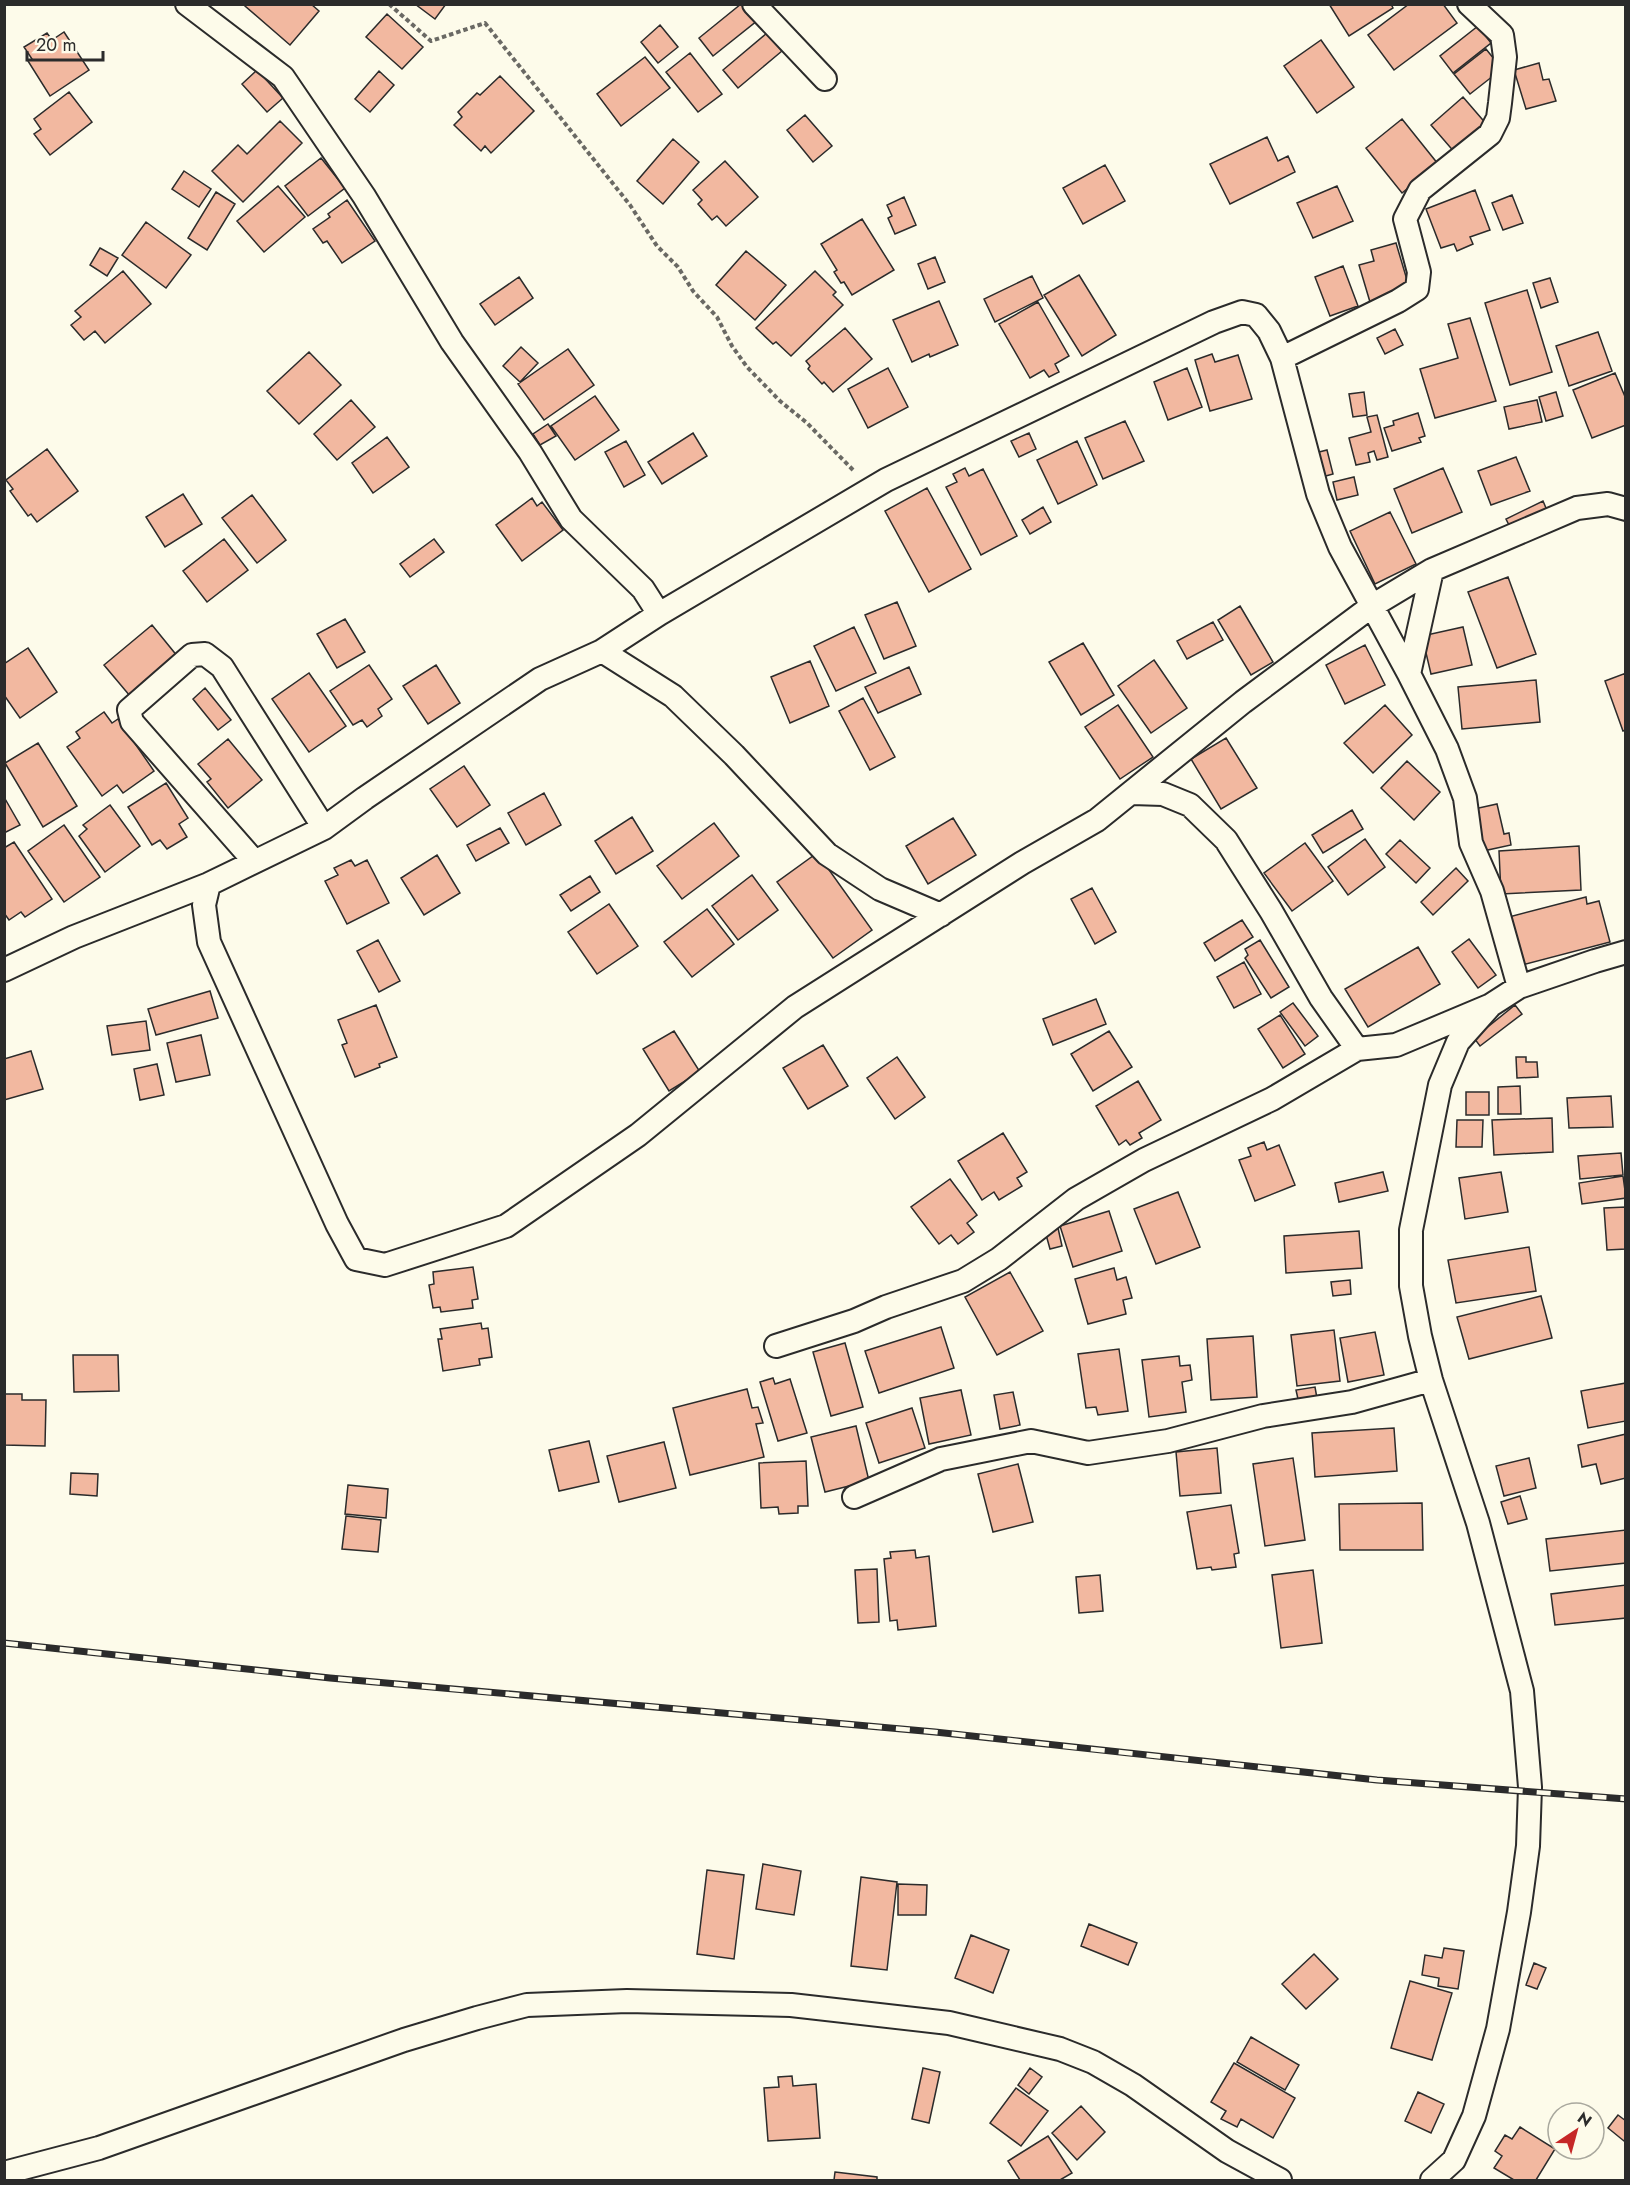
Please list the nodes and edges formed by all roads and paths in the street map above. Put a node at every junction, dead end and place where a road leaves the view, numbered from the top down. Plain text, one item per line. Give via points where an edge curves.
1 (187, 4) edge
2 (389, 4) edge
3 (754, 4) edge
4 (1469, 4) edge
5 (825, 79) dead end
6 (1282, 358) junction
7 (871, 489) junction
8 (1626, 509) edge
9 (1432, 570) junction
10 (1372, 606) junction
11 (658, 614) junction
12 (602, 651) junction
13 (1409, 674) junction
14 (1132, 793) junction
15 (324, 828) junction
16 (254, 861) junction
17 (208, 884) junction
18 (941, 915) junction
19 (1626, 952) edge
20 (4, 970) edge
21 (1519, 987) junction
22 (1491, 1005) junction
23 (1357, 1049) junction
24 (776, 1346) dead end
25 (1431, 1380) junction
26 (854, 1497) dead end
27 (4, 2173) edge
28 (1280, 2181) edge
29 (1432, 2181) edge

1 - 11 street via 283,77 364,196 452,342 530,452 571,519 643,589
2 - 7 path via 431,41 485,23 630,205 657,246 717,317 747,367
3 - 5 street
4 - 6 street via 1502,35 1504,57 1498,118 1490,134 1420,190 1405,219 1419,272 1417,289
6 - 7 street via 1256,315 1242,312 1214,322
6 - 10 street via 1318,494 1340,548
7 - 11 street
8 - 9 street via 1608,504 1577,508
9 - 10 street
9 - 13 street
10 - 13 street
10 - 14 street via 1243,702
11 - 12 street
12 - 15 street via 540,679
12 - 18 street via 673,696 827,855 880,889
13 - 21 street via 1447,749 1465,798 1471,843 1492,891
14 - 18 street via 1097,820
14 - 23 street via 1163,794 1190,805 1226,840 1321,998
15 - 16 street
15 - 16 street via 222,667 205,654 192,656 129,710 132,722
16 - 17 street
17 - 18 street via 204,905 209,942 338,1224 356,1259 385,1265 506,1226 638,1135 795,1007
17 - 20 street
19 - 21 street
21 - 22 street
22 - 23 street via 1396,1045
22 - 25 street via 1458,1042 1440,1085 1411,1230 1411,1286
23 - 24 street via 1272,1099 1144,1160 1076,1199 963,1281
25 - 26 street via 1352,1402 1263,1416 1168,1441 1088,1453 1030,1441 941,1459
25 - 29 street via 1478,1523 1522,1691 1530,1786 1528,1846 1498,2029 1474,2116 1455,2160
27 - 28 street via 99,2148 477,2018 528,2005 627,2001 791,2005 949,2023 1060,2049 1133,2085 1227,2151

